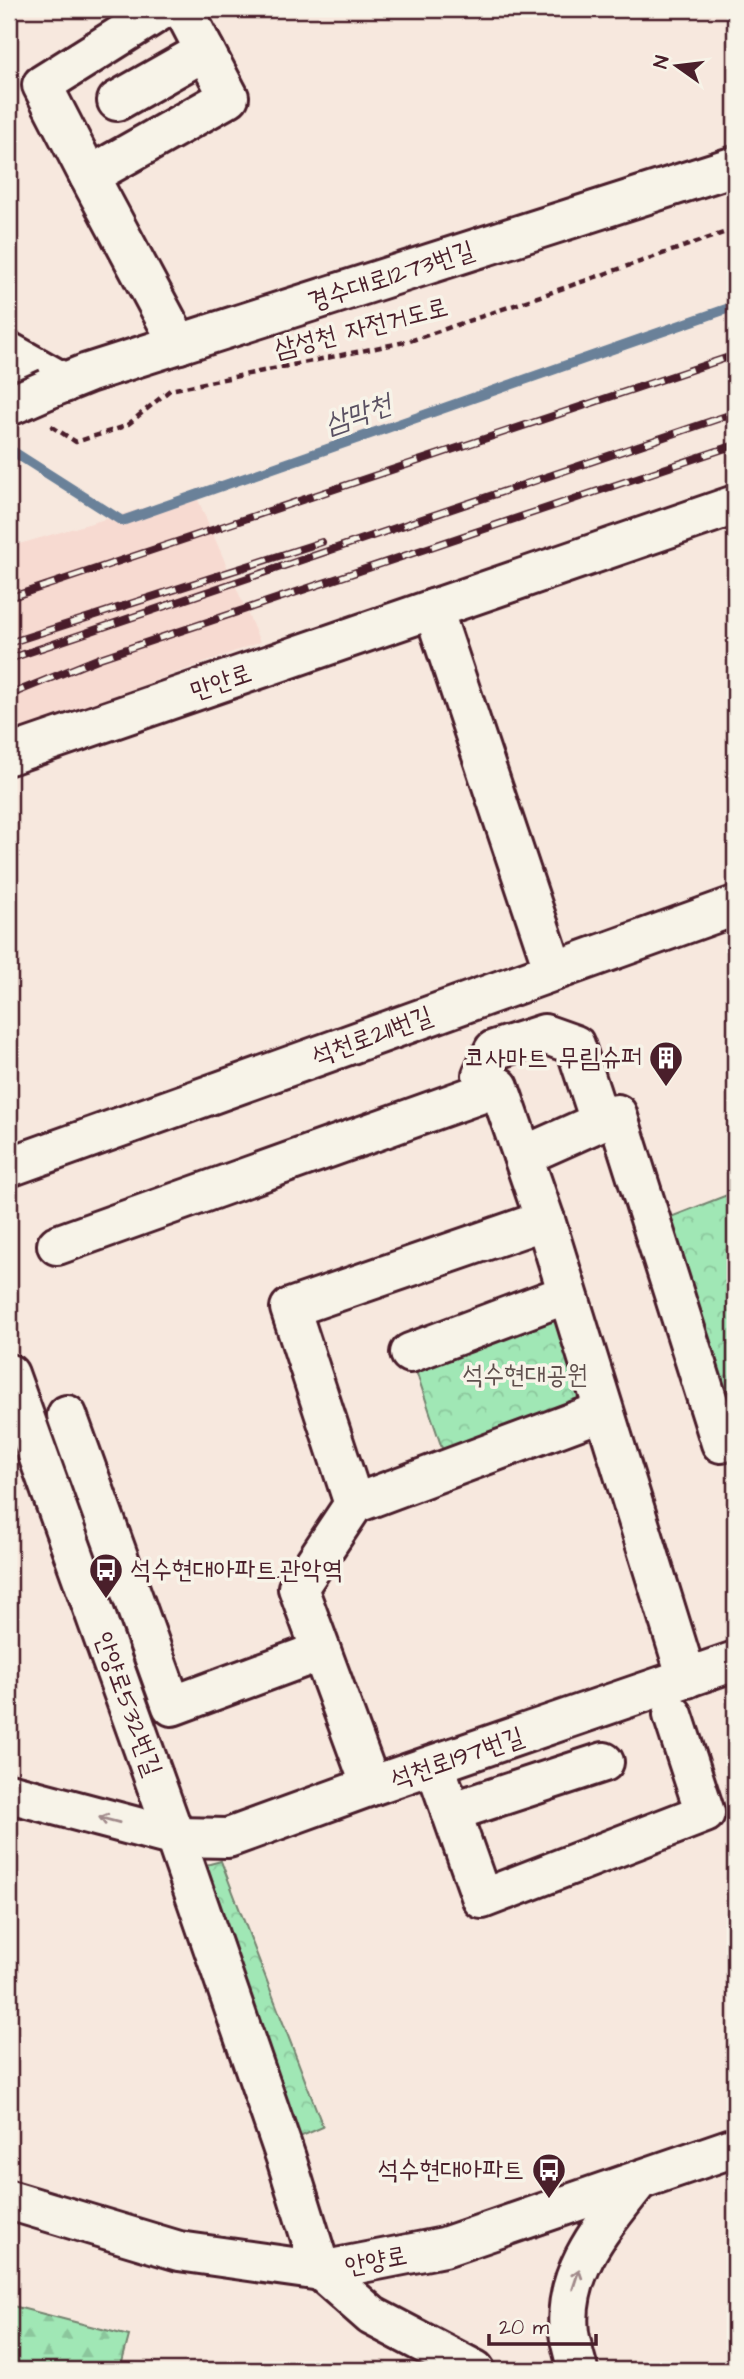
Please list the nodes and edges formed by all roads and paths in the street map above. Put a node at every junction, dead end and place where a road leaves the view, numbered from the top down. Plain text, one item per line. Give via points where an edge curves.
1 (163, 9) edge
2 (183, 9) edge
3 (205, 51) junction
4 (117, 102) dead end
5 (735, 166) edge
6 (89, 177) junction
7 (735, 229) edge
8 (179, 344) junction
9 (9, 352) edge
10 (41, 400) edge
11 (735, 505) edge
12 (433, 609) junction
13 (9, 755) edge
14 (735, 906) edge
15 (554, 971) junction
16 (482, 1075) dead end
17 (600, 1121) junction
18 (523, 1156) junction
19 (9, 1167) edge
20 (545, 1220) junction
21 (57, 1245) dead end
22 (567, 1294) junction
23 (410, 1353) dead end
24 (9, 1374) edge
25 (603, 1411) junction
26 (68, 1415) dead end
27 (721, 1443) dead end
28 (354, 1504) junction
29 (321, 1651) junction
30 (735, 1661) edge
31 (687, 1678) junction
32 (673, 1715) dead end
33 (604, 1762) dead end
34 (435, 1766) junction
35 (371, 1786) junction
36 (9, 1793) edge
37 (451, 1812) junction
38 (175, 1837) junction
39 (735, 2147) edge
40 (639, 2180) junction
41 (9, 2200) edge
42 (321, 2271) junction
43 (475, 2370) edge
44 (578, 2370) edge

1 - 6 street via 43,85
2 - 3 street
3 - 4 street
3 - 6 street via 229,97
5 - 8 street, 경수대로1273번길
6 - 8 street
7 - 10 path, 삼성천 자전거도로 via 410,341 170,390 126,426 76,442
8 - 10 street, 경수대로1273번길 via 88,373
9 - 10 street
11 - 12 street, 만안로
12 - 13 street, 만안로
12 - 15 street
14 - 15 street, 석천로211번길
15 - 19 street, 석천로211번길
16 - 17 street via 494,1050 544,1034 575,1045
17 - 18 street
17 - 27 street via 617,1114
18 - 20 street
18 - 21 street via 499,1087
20 - 22 street
20 - 28 street via 290,1308
22 - 23 street
22 - 25 street
24 - 38 street, 안양로532번길
25 - 28 street
25 - 31 street
26 - 29 street via 172,1706
28 - 29 street via 298,1588
29 - 35 street
30 - 31 street, 석천로197번길
31 - 34 street, 석천로197번길
32 - 37 street via 705,1813 482,1899
33 - 37 street
34 - 35 street, 석천로197번길
34 - 37 street
35 - 38 street, 석천로197번길 via 228,1838
38 -> 36 street
38 - 42 street, 안양로532번길
39 - 40 street, 안양로
40 - 42 street, 안양로 via 444,2247
44 -> 40 street via 569,2333 571,2297 585,2253
41 - 42 street, 안양로 via 179,2251
42 - 43 street via 372,2316

